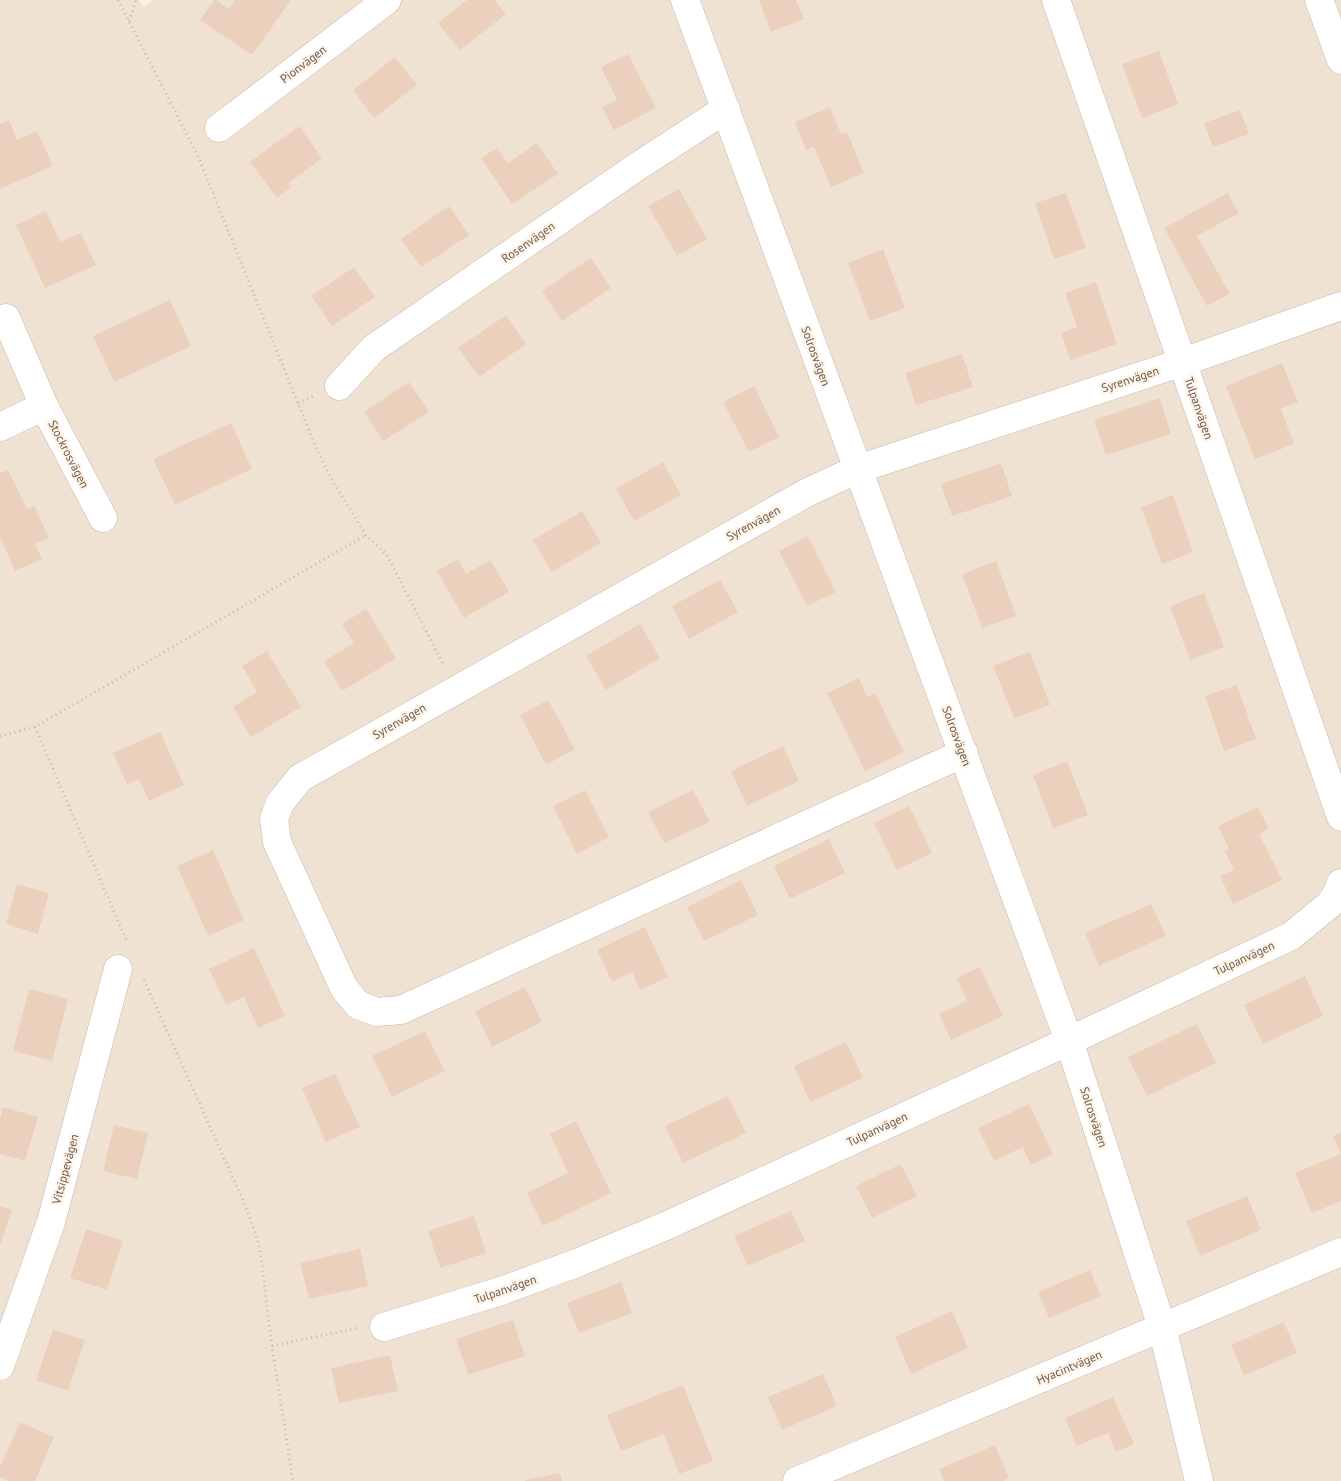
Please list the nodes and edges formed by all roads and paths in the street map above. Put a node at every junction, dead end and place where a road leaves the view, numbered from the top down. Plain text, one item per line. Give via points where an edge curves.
1 (118, 0) edge
2 (136, 0) edge
3 (387, 0) edge
4 (685, 0) edge
5 (1056, 0) edge
6 (1319, 0) edge
7 (129, 22) junction
8 (1341, 60) edge
9 (726, 109) junction
10 (219, 128) dead end
11 (1341, 306) edge
12 (6, 318) dead end
13 (1183, 362) junction
14 (339, 386) dead end
15 (44, 406) junction
16 (0, 427) edge
17 (858, 469) junction
18 (103, 518) dead end
19 (366, 535) junction
20 (456, 689) junction
21 (35, 727) junction
22 (0, 736) edge
23 (964, 753) junction
24 (1341, 817) edge
25 (1341, 883) edge
26 (129, 963) junction
27 (1069, 1041) junction
28 (1341, 1252) edge
29 (384, 1327) joint
30 (1162, 1327) junction
31 (272, 1346) junction
32 (0, 1366) edge
33 (293, 1481) edge
34 (797, 1481) edge
35 (1199, 1481) edge

1 - 7 path
2 - 7 path
3 - 10 street, Pionvägen
4 - 9 street, Solrosvägen
5 - 13 street, Tulpanvägen
6 - 8 street
7 - 19 path via 197,154 317,450
9 - 14 street, Rosenvägen via 374,348
9 - 17 street, Solrosvägen
11 - 13 street, Syrenvägen
12 - 15 street
13 - 17 street, Syrenvägen
13 - 24 street, Tulpanvägen
15 - 16 street, Stockrosvägen
15 - 18 street, Stockrosvägen
17 - 20 street, Syrenvägen via 808,492
17 - 23 street, Solrosvägen
19 - 20 path via 387,555
19 - 21 path
20 - 23 street, Syrenvägen via 300,778 280,803 274,819 277,842 344,988 358,1005 377,1012 401,1010
21 - 22 path
21 - 26 path
23 - 27 street, Solrosvägen
25 - 27 street, Tulpanvägen via 1330,904 1291,936
26 - 31 path via 254,1229 263,1264
26 - 32 street, Vitsippevägen via 51,1222
27 - 29 street, Tulpanvägen via 659,1229 501,1291
27 - 30 street, Solrosvägen
28 - 30 street, Hyacintvägen
29 - 31 path via 360,1327
30 - 34 street, Hyacintvägen
30 - 35 street, Solrosvägen
31 - 33 path

